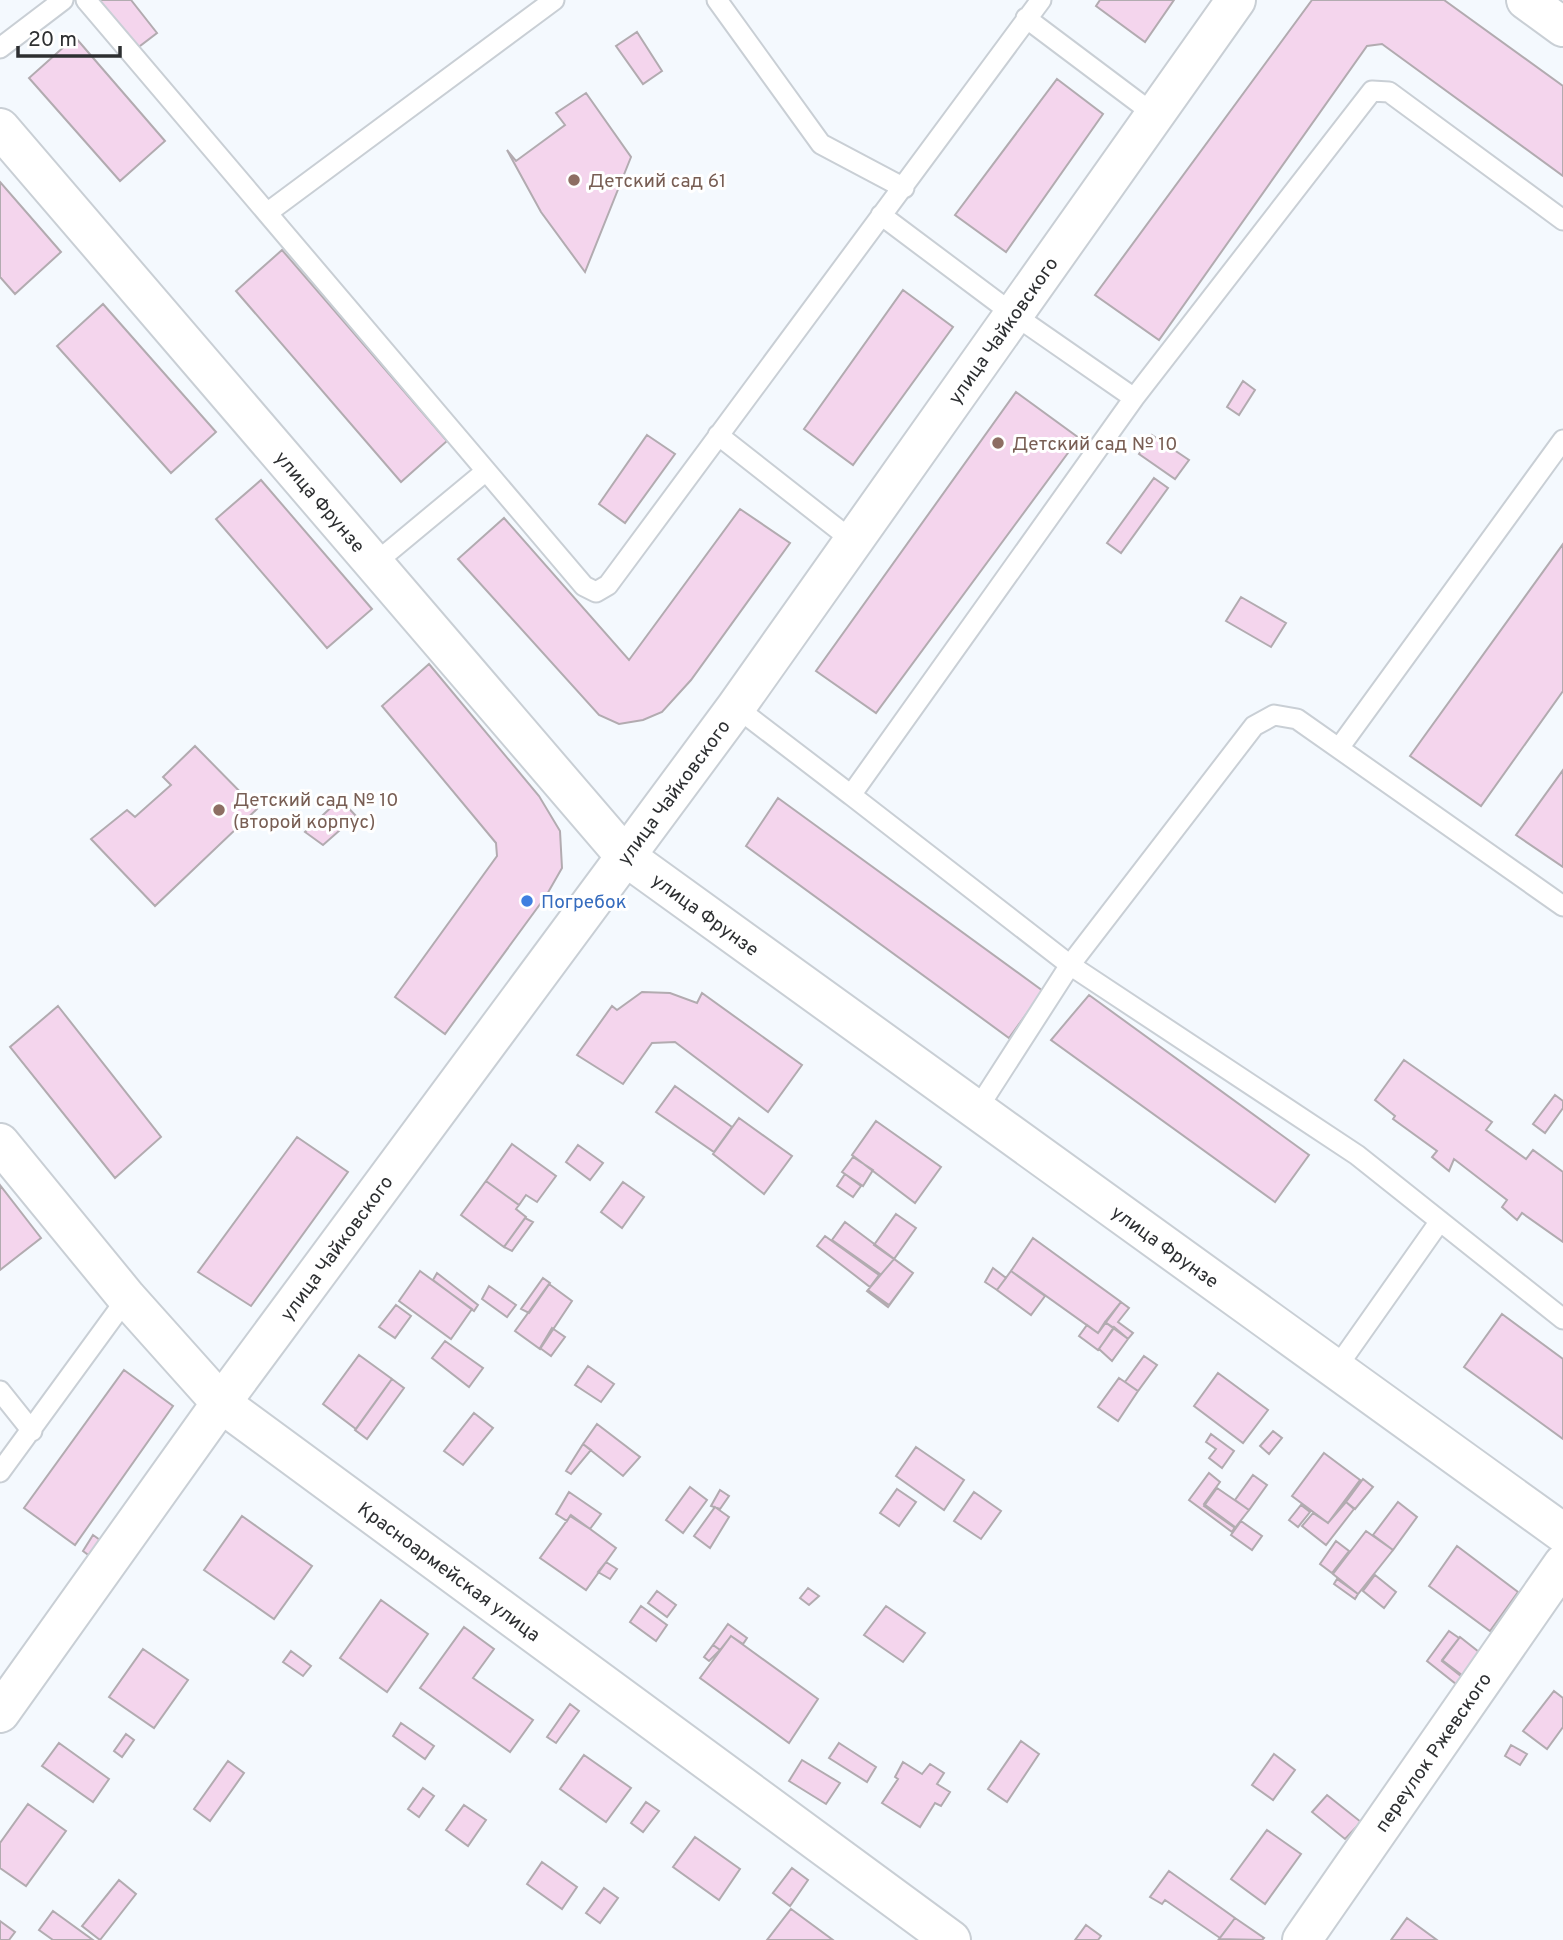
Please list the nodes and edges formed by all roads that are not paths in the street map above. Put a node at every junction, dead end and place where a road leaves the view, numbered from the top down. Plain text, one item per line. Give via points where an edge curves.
1 (63, 0) edge
2 (86, 0) edge
3 (554, 0) edge
4 (717, 0) edge
5 (1041, 0) edge
6 (1236, 0) edge
7 (1526, 0) edge
8 (1026, 18) junction
9 (1563, 27) edge
10 (0, 48) edge
11 (1154, 115) junction
12 (0, 128) edge
13 (904, 188) junction
14 (267, 213) junction
15 (881, 215) junction
16 (1563, 220) edge
17 (1013, 314) junction
18 (1134, 398) junction
19 (718, 435) junction
20 (1563, 440) edge
21 (486, 471) junction
22 (853, 541) junction
23 (374, 564) junction
24 (736, 707) junction
25 (1339, 748) junction
26 (851, 795) junction
27 (625, 856) junction
28 (1563, 906) edge
29 (1070, 965) junction
30 (978, 1108) junction
31 (0, 1143) edge
32 (1440, 1221) junction
33 (127, 1298) junction
34 (1563, 1319) edge
35 (1335, 1370) junction
36 (0, 1391) edge
37 (221, 1403) junction
38 (32, 1432) junction
39 (0, 1472) edge
40 (1563, 1533) edge
41 (1563, 1564) edge
42 (0, 1713) edge
43 (951, 1940) edge
44 (1302, 1940) edge

1 - 10 lane
2 - 14 lane
3 - 14 lane
4 - 13 lane via 821,144
5 - 8 lane
6 - 11 street, улица Чайковского
7 - 9 street
8 - 11 lane
8 - 13 lane
11 - 17 street, улица Чайковского
12 - 23 street, улица Фрунзе
13 - 15 lane
14 - 21 lane
15 - 17 lane
15 - 19 lane
16 - 18 lane via 1389,92 1372,91
17 - 18 lane
17 - 22 street, улица Чайковского
18 - 26 lane
19 - 21 lane via 608,585 596,592 584,586
19 - 22 lane
20 - 25 lane
21 - 23 lane
22 - 24 street, улица Чайковского
23 - 27 street, улица Фрунзе
24 - 26 lane
24 - 27 street, улица Чайковского
25 - 28 lane
25 - 29 lane via 1286,715 1263,719 1254,726
26 - 29 lane
27 - 30 street, улица Фрунзе
27 - 37 street, улица Чайковского
29 - 30 lane
29 - 32 lane via 1357,1155
30 - 35 street, улица Фрунзе
31 - 33 street, Красноармейская улица
32 - 34 lane
32 - 35 lane
33 - 37 street, Красноармейская улица
33 - 38 lane
35 - 40 street, улица Фрунзе
36 - 38 lane
37 - 42 street, улица Чайковского
37 - 43 street, Красноармейская улица
38 - 39 lane
41 - 44 street, переулок Ржевского

